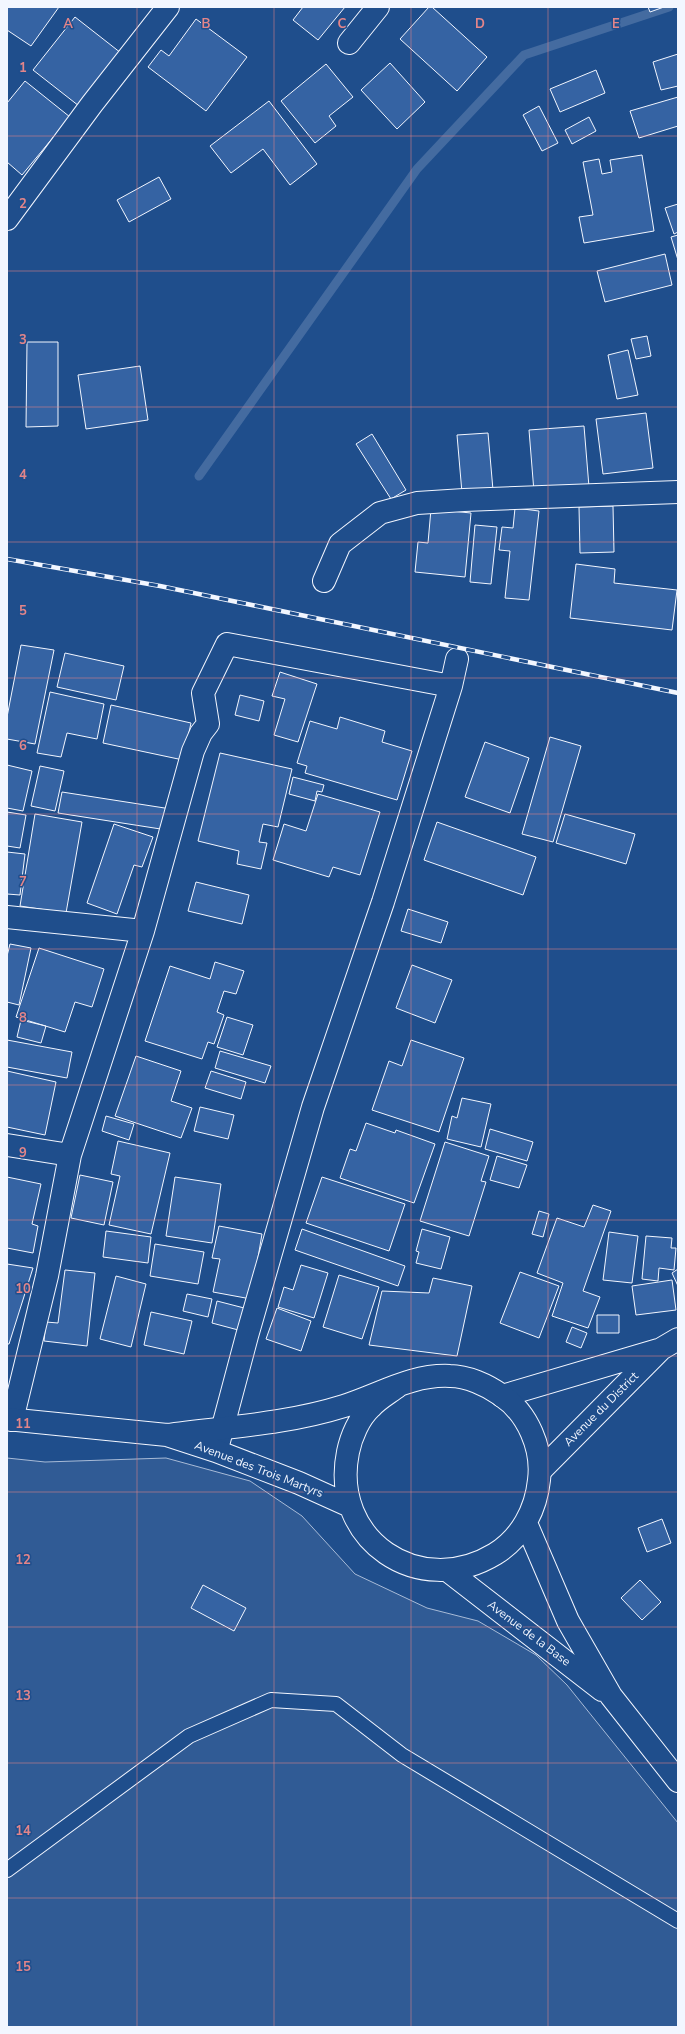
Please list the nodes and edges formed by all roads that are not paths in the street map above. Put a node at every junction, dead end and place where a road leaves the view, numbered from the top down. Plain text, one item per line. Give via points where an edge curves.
1 (168, 7) edge
2 (378, 7) edge
3 (349, 43) dead end
4 (7, 219) edge
5 (678, 492) edge
6 (324, 581) dead end
7 (457, 659) dead end
8 (451, 686) junction
9 (7, 917) edge
10 (143, 930) junction
11 (7, 1145) edge
12 (70, 1155) junction
13 (670, 1344) edge
14 (398, 1386) junction
15 (502, 1396) junction
16 (10, 1419) edge
17 (224, 1427) junction
18 (167, 1435) junction
19 (216, 1451) junction
20 (541, 1470) junction
21 (350, 1506) junction
22 (526, 1522) junction
23 (447, 1570) junction
24 (611, 1696) junction
25 (678, 1780) edge
26 (7, 1870) edge
27 (678, 1921) edge

1 - 4 street
2 - 3 street
5 - 6 street via 417,503 380,513 340,544
7 - 8 street
8 - 10 street via 227,644 203,693 208,724 193,750
8 - 17 street via 383,902 313,1107 247,1336
9 - 10 street
10 - 12 street
11 - 12 street
12 - 16 street via 47,1276
13 - 15 street, Avenue du District
13 - 20 street, Avenue du District
14 - 15 street via 424,1377 451,1376 478,1382
14 - 17 street, Avenue des Trois Martyrs via 344,1406 303,1416
14 - 21 street via 370,1408 351,1437 344,1472
15 - 20 street via 518,1410 530,1428 538,1448
16 - 18 street, Avenue des Trois Martyrs
17 - 18 street, Avenue des Trois Martyrs
17 - 19 street
18 - 19 street, Avenue des Trois Martyrs
19 - 21 street, Avenue des Trois Martyrs
20 - 22 street via 538,1497
21 - 23 street via 362,1528 378,1547 398,1560 422,1568
22 - 23 street via 506,1547 478,1564
22 - 24 street, Avenue de la Base via 568,1621
23 - 24 street, Avenue de la Base
24 - 25 street, Avenue de la Base
26 - 27 lane via 189,1736 271,1700 336,1704 402,1755

